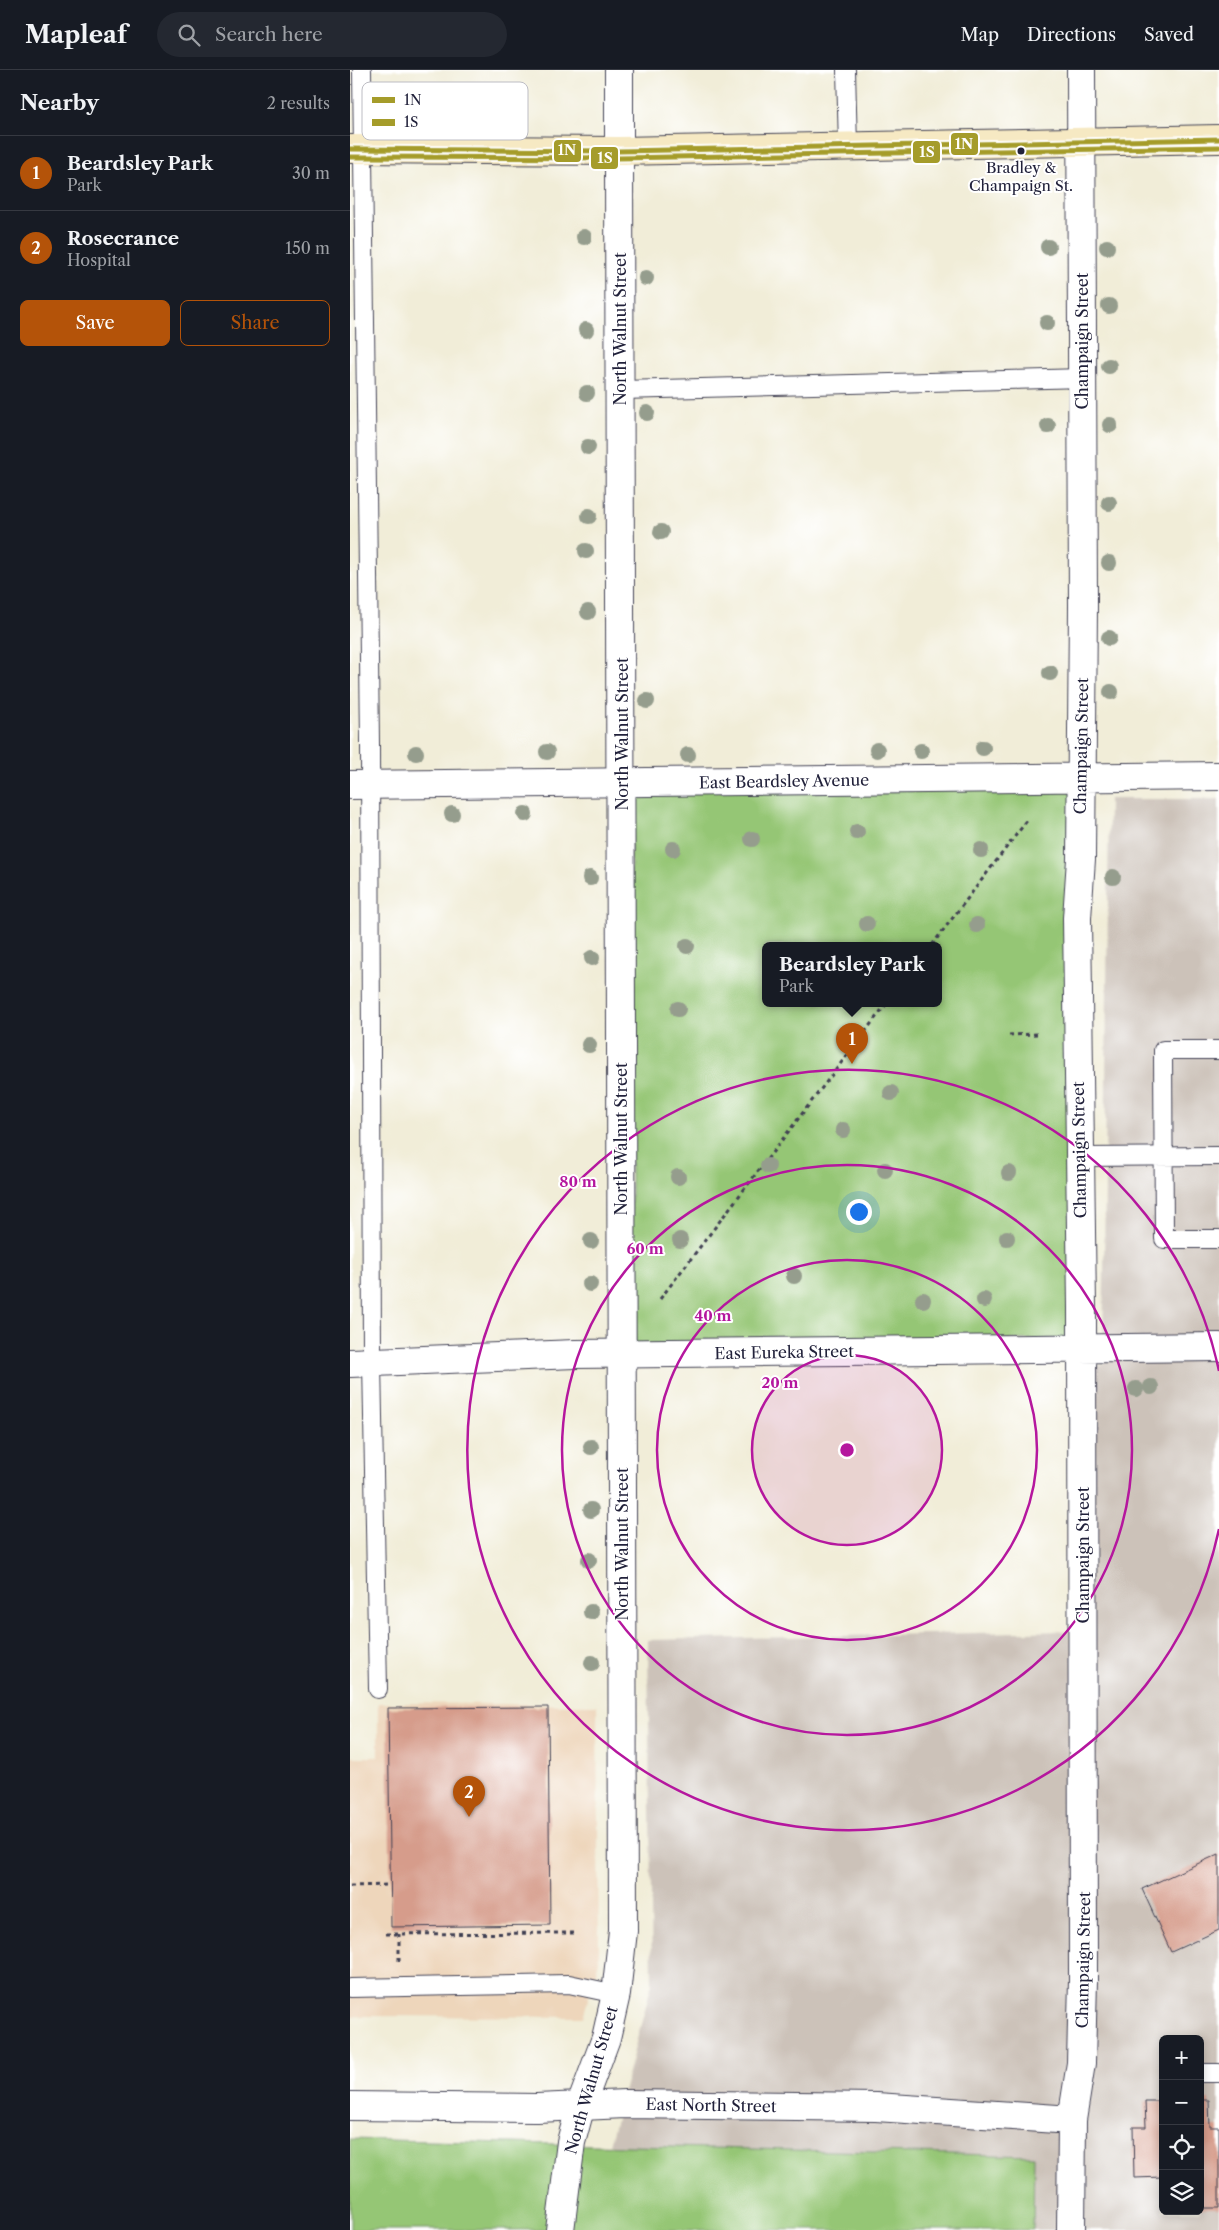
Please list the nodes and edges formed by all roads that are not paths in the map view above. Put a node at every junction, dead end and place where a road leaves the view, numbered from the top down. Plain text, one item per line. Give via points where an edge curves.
1 (362, 70) edge
2 (619, 70) edge
3 (846, 70) edge
4 (1081, 70) edge
5 (1219, 140) edge
6 (1081, 142) junction
7 (848, 147) junction
8 (356, 149) edge
9 (619, 152) junction
10 (1083, 378) junction
11 (620, 390) junction
12 (1219, 776) edge
13 (1081, 777) junction
14 (622, 782) junction
15 (360, 785) edge
16 (1219, 1050) edge
17 (1079, 1156) junction
18 (1164, 1156) junction
19 (1219, 1156) edge
20 (1219, 1239) edge
21 (1219, 1347) edge
22 (1081, 1349) junction
23 (621, 1354) junction
24 (361, 1363) edge
25 (378, 1689) dead end
26 (350, 1988) edge
27 (616, 1994) junction
28 (1204, 2073) edge
29 (1219, 2073) edge
30 (581, 2105) junction
31 (350, 2106) edge
32 (1072, 2120) junction
33 (560, 2230) edge
34 (1071, 2230) edge

1 - 8 lane
2 - 9 street, North Walnut Street
3 - 7 lane
4 - 6 street, Champaign Street
5 - 6 main road
6 - 7 main road
6 - 10 street, Champaign Street
7 - 9 main road
8 - 9 main road
8 - 15 lane
9 - 11 street, North Walnut Street
10 - 11 lane
10 - 13 street, Champaign Street
11 - 14 street, North Walnut Street
12 - 13 street, East Beardsley Avenue
13 - 14 street, East Beardsley Avenue
13 - 17 street, Champaign Street via 1081,859 1076,918
14 - 15 street, East Beardsley Avenue
14 - 23 street, North Walnut Street
15 - 24 lane
16 - 18 lane via 1163,1050
17 - 18 lane
17 - 22 street, Champaign Street
18 - 19 lane
18 - 20 lane via 1164,1239
21 - 22 street, East Eureka Street
22 - 23 street, East Eureka Street
22 - 32 street, Champaign Street via 1083,1980 1081,2063
23 - 24 street, East Eureka Street
23 - 27 street, North Walnut Street via 623,1930
24 - 25 lane
26 - 27 lane via 569,1984
27 - 30 street, North Walnut Street via 606,2038
28 - 29 lane
30 - 31 street, East North Street via 537,2108
30 - 32 street, East North Street via 876,2107
30 - 33 street, North Walnut Street via 567,2164
32 - 34 street, Champaign Street

